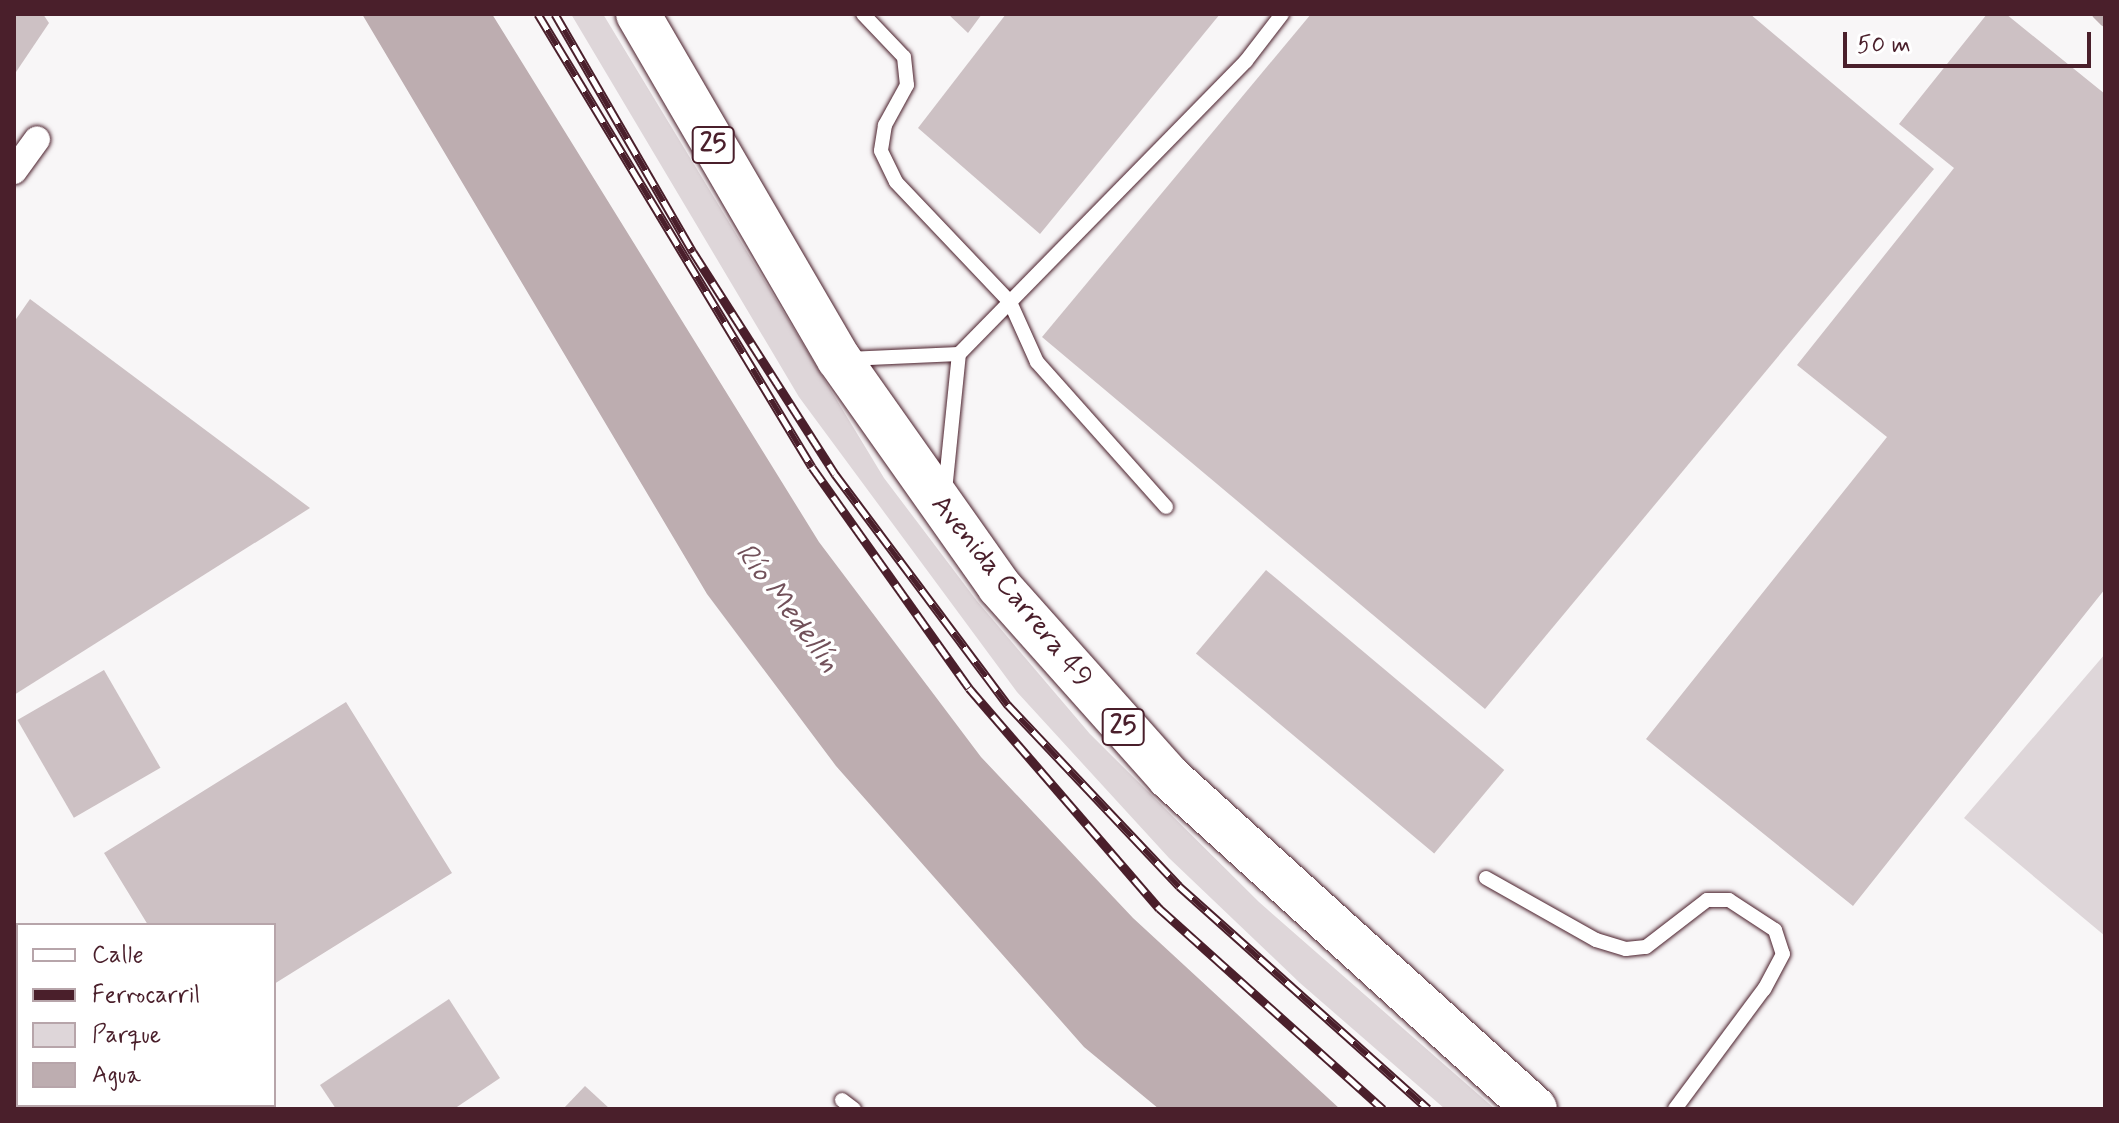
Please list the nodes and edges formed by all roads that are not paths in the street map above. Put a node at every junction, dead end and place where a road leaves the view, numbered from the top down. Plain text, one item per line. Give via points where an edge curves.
1 (638, 14) edge
2 (863, 14) edge
3 (1282, 14) edge
4 (37, 139) dead end
5 (14, 171) edge
6 (1010, 302) junction
7 (959, 354) junction
8 (839, 359) junction
9 (1166, 507) dead end
10 (943, 510) junction
11 (1486, 878) dead end
12 (1535, 1109) edge
13 (1675, 1109) edge

1 - 8 highway, Avenida Carrera 49 / 25
2 - 6 lane via 904,57 907,85 885,125 881,151 896,182
3 - 6 lane via 1246,61
4 - 5 street
6 - 7 lane
6 - 9 lane via 1037,362
7 - 8 lane
7 - 10 lane
8 - 10 highway, Avenida Carrera 49 / 25
10 - 12 highway, Avenida Carrera 49 / 25 via 999,586 1169,777
11 - 13 lane via 1596,940 1626,949 1646,947 1707,900 1729,900 1775,930 1783,954 1764,989

